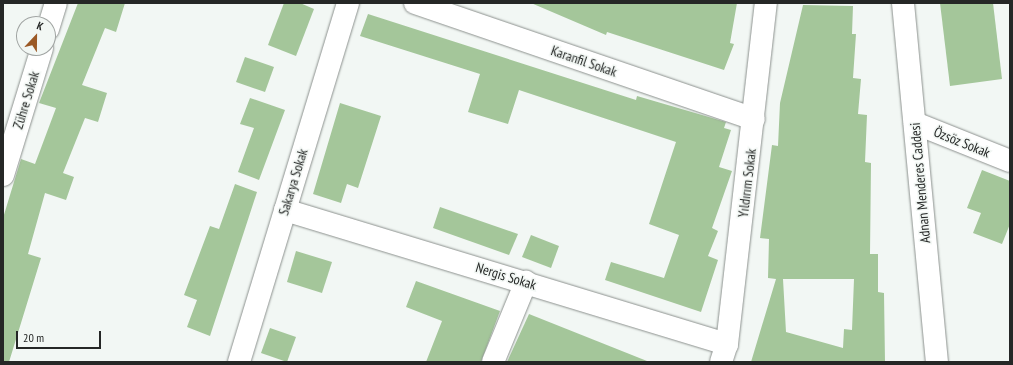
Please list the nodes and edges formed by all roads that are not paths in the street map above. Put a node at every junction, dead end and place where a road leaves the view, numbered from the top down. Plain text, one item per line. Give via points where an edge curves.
1 (56, 3) edge
2 (348, 3) edge
3 (415, 3) edge
4 (766, 3) edge
5 (904, 3) edge
6 (52, 16) edge
7 (40, 56) edge
8 (754, 119) junction
9 (915, 123) junction
10 (1010, 161) edge
11 (3, 175) edge
12 (285, 210) junction
13 (526, 282) junction
14 (724, 353) edge
15 (239, 362) edge
16 (493, 362) edge
17 (937, 362) edge

1 - 6 street
2 - 12 street, Sakarya Sokak
3 - 8 street, Karanfil Sokak
4 - 8 street, Yıldırım Sokak
5 - 9 street, Adnan Menderes Caddesi
7 - 11 street, Zühre Sokak
8 - 14 street, Yıldırım Sokak
9 - 10 street, Özsöz Sokak
9 - 17 street, Adnan Menderes Caddesi
12 - 13 street, Nergis Sokak
12 - 15 street, Sakarya Sokak
13 - 14 street, Nergis Sokak
13 - 16 street

